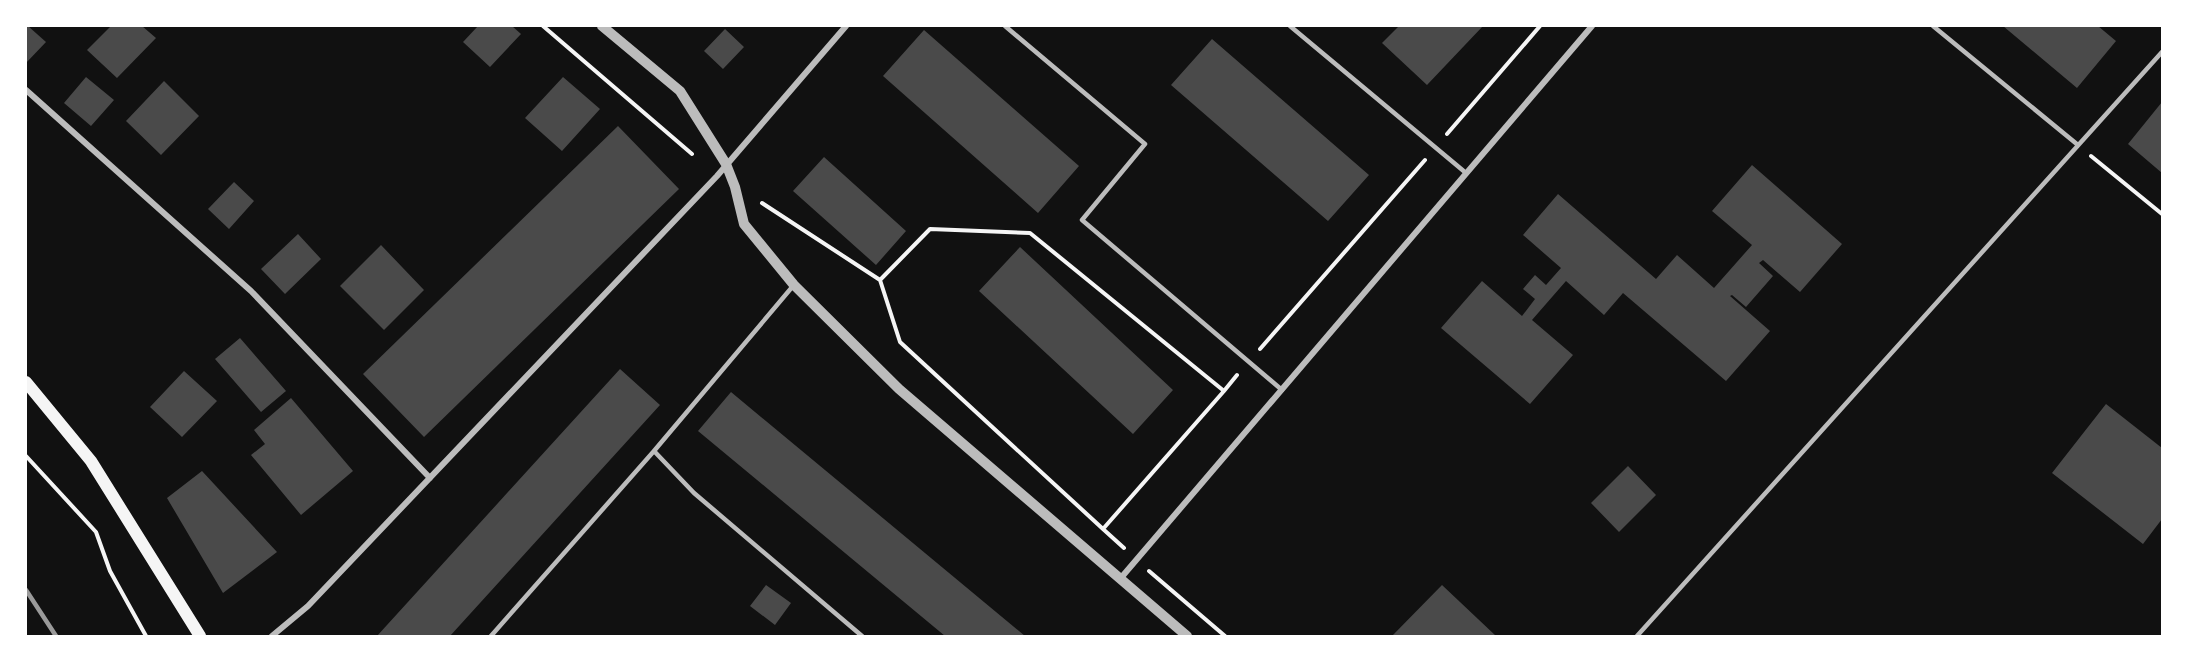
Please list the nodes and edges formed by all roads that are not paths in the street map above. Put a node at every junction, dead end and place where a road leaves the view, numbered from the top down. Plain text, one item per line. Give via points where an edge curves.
1 (602, 26) edge
2 (846, 26) edge
3 (1005, 26) edge
4 (1290, 26) edge
5 (1592, 26) edge
6 (1933, 26) edge
7 (2163, 52) edge
8 (26, 90) edge
9 (2078, 145) junction
10 (726, 164) junction
11 (1466, 173) junction
12 (794, 285) junction
13 (26, 382) edge
14 (1282, 390) junction
15 (654, 451) junction
16 (430, 478) junction
17 (1120, 579) junction
18 (200, 636) edge
19 (272, 636) edge
20 (491, 636) edge
21 (861, 636) edge
22 (1187, 636) edge
23 (1637, 636) edge

1 - 10 street via 680,91
2 - 10 street
3 - 14 lane via 1145,144 1082,220
4 - 11 lane
5 - 11 street
6 - 9 lane
7 - 9 lane
8 - 16 street via 251,291
9 - 23 lane
10 - 12 street via 744,224
10 - 16 street
11 - 14 street
12 - 15 lane
12 - 17 street via 899,389
13 - 18 main road via 91,461
14 - 17 street
15 - 20 lane
15 - 21 lane via 694,493
16 - 19 street via 308,606
17 - 22 street

